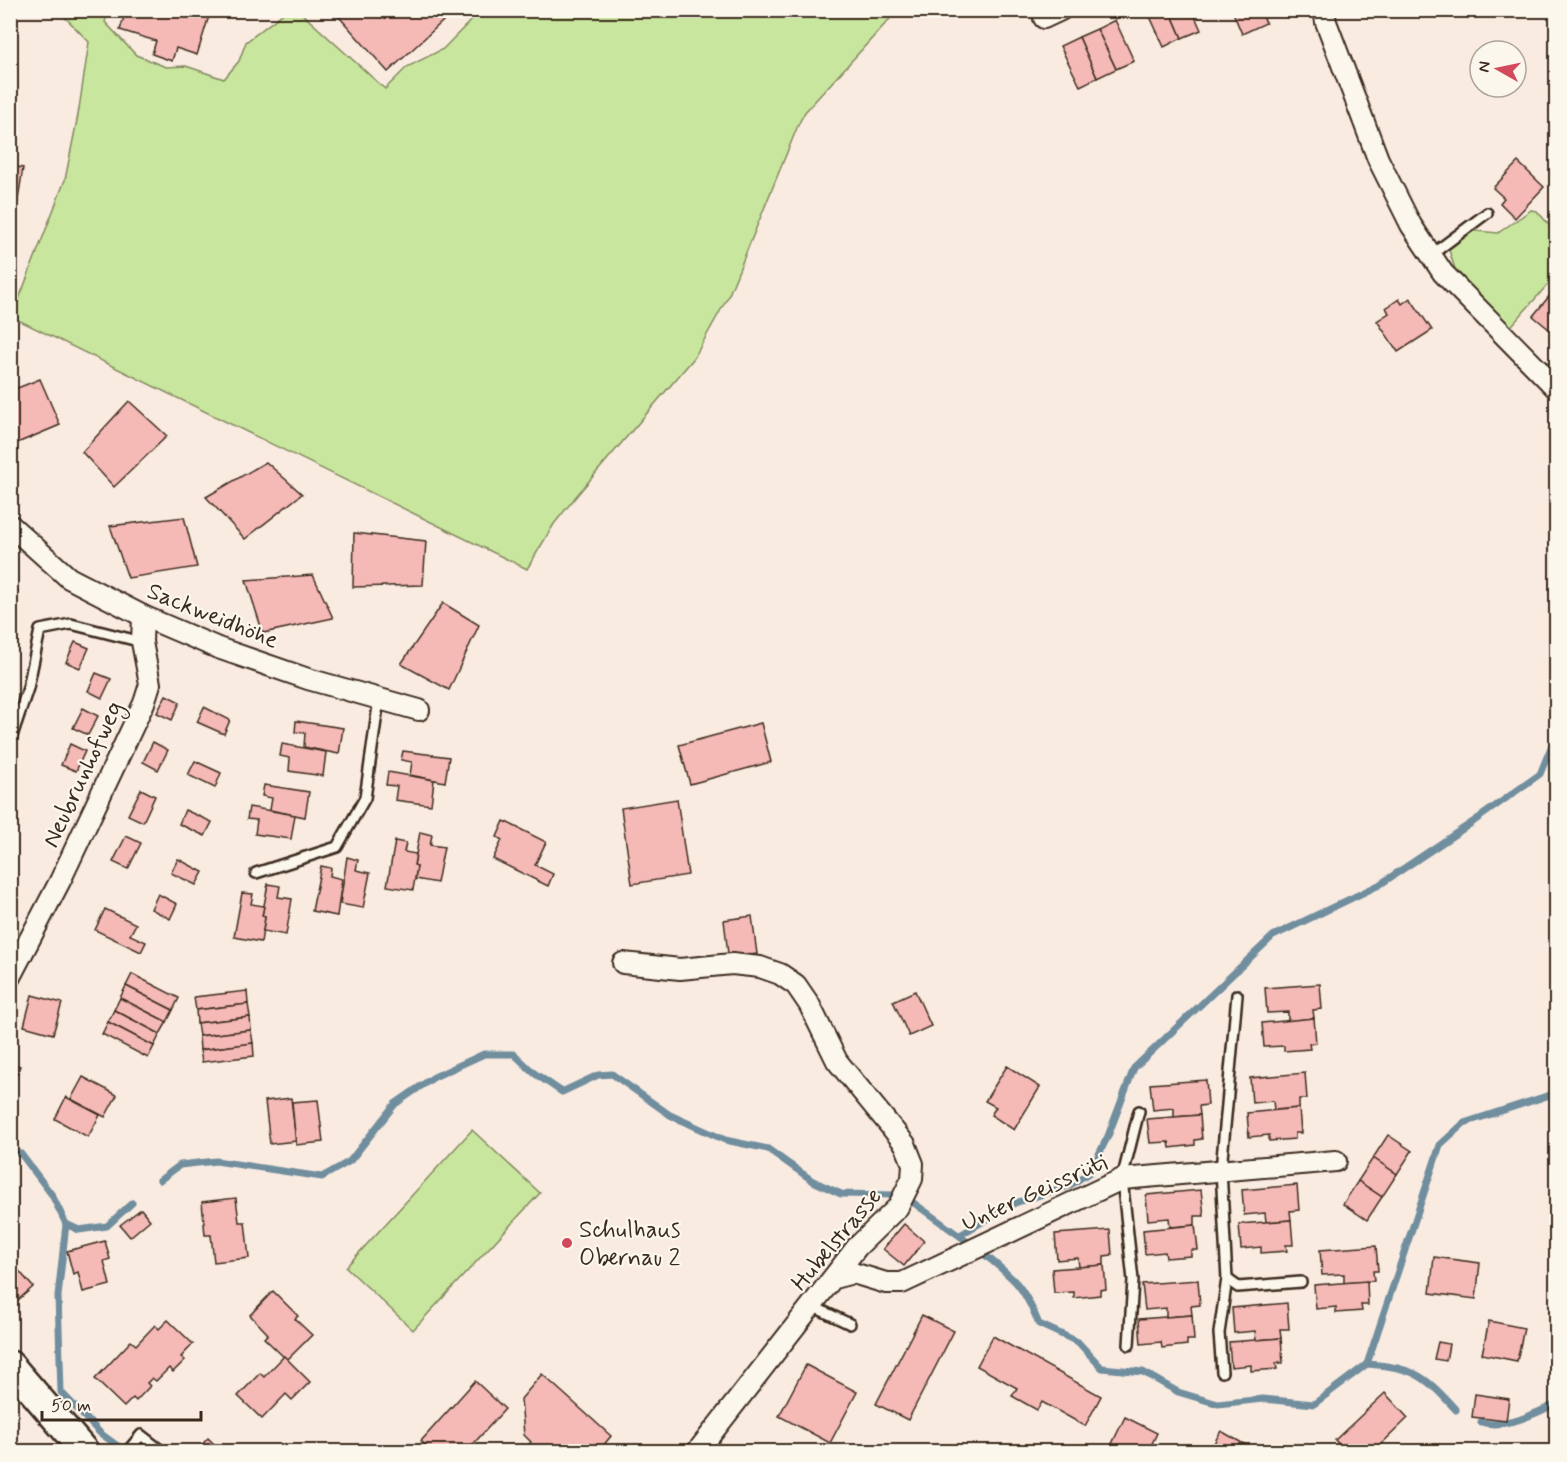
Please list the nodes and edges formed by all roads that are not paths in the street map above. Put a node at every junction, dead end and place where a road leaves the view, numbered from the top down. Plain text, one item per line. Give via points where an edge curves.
1 (1324, 10) edge
2 (1487, 213) dead end
3 (1431, 255) junction
4 (1548, 370) edge
5 (1557, 388) edge
6 (10, 525) edge
7 (144, 616) junction
8 (142, 642) junction
9 (380, 699) junction
10 (419, 710) dead end
11 (10, 742) edge
12 (256, 873) dead end
13 (623, 963) dead end
14 (10, 977) edge
15 (1237, 995) dead end
16 (1139, 1111) dead end
17 (1336, 1161) dead end
18 (1221, 1170) junction
19 (1122, 1179) junction
20 (834, 1278) junction
21 (1227, 1279) junction
22 (1301, 1282) dead end
23 (812, 1306) junction
24 (850, 1324) dead end
25 (1129, 1345) dead end
26 (10, 1365) edge
27 (1222, 1372) dead end
28 (86, 1452) edge
29 (127, 1452) edge
30 (163, 1452) edge
31 (697, 1452) edge

1 - 3 street via 1378,159 1411,225
2 - 3 lane
3 - 4 street via 1443,273
4 - 5 street
6 - 7 street, Sackweidhöhe via 69,578
7 - 8 street, Neubrunhofweg
7 - 9 street, Sackweidhöhe via 218,648
8 - 11 lane via 72,624 40,630 28,687
8 - 14 street, Neubrunhofweg via 150,684 144,703
9 - 10 street, Sackweidhöhe
9 - 12 lane via 364,798 337,848
13 - 20 street, Hubelstrasse via 680,969 732,964 780,974 796,985 837,1061 905,1144 913,1164 908,1189 898,1207 856,1247
15 - 18 lane
16 - 19 lane
17 - 18 street, Unter Geissrüti
18 - 19 street, Unter Geissrüti
18 - 21 lane
19 - 20 street, Unter Geissrüti via 902,1283 886,1283 853,1273
19 - 25 lane via 1133,1280
20 - 23 street, Hubelstrasse
21 - 22 lane via 1238,1287
21 - 27 lane via 1219,1334
23 - 24 lane
23 - 31 street, Hubelstrasse
26 - 28 street
29 - 30 lane via 141,1435

